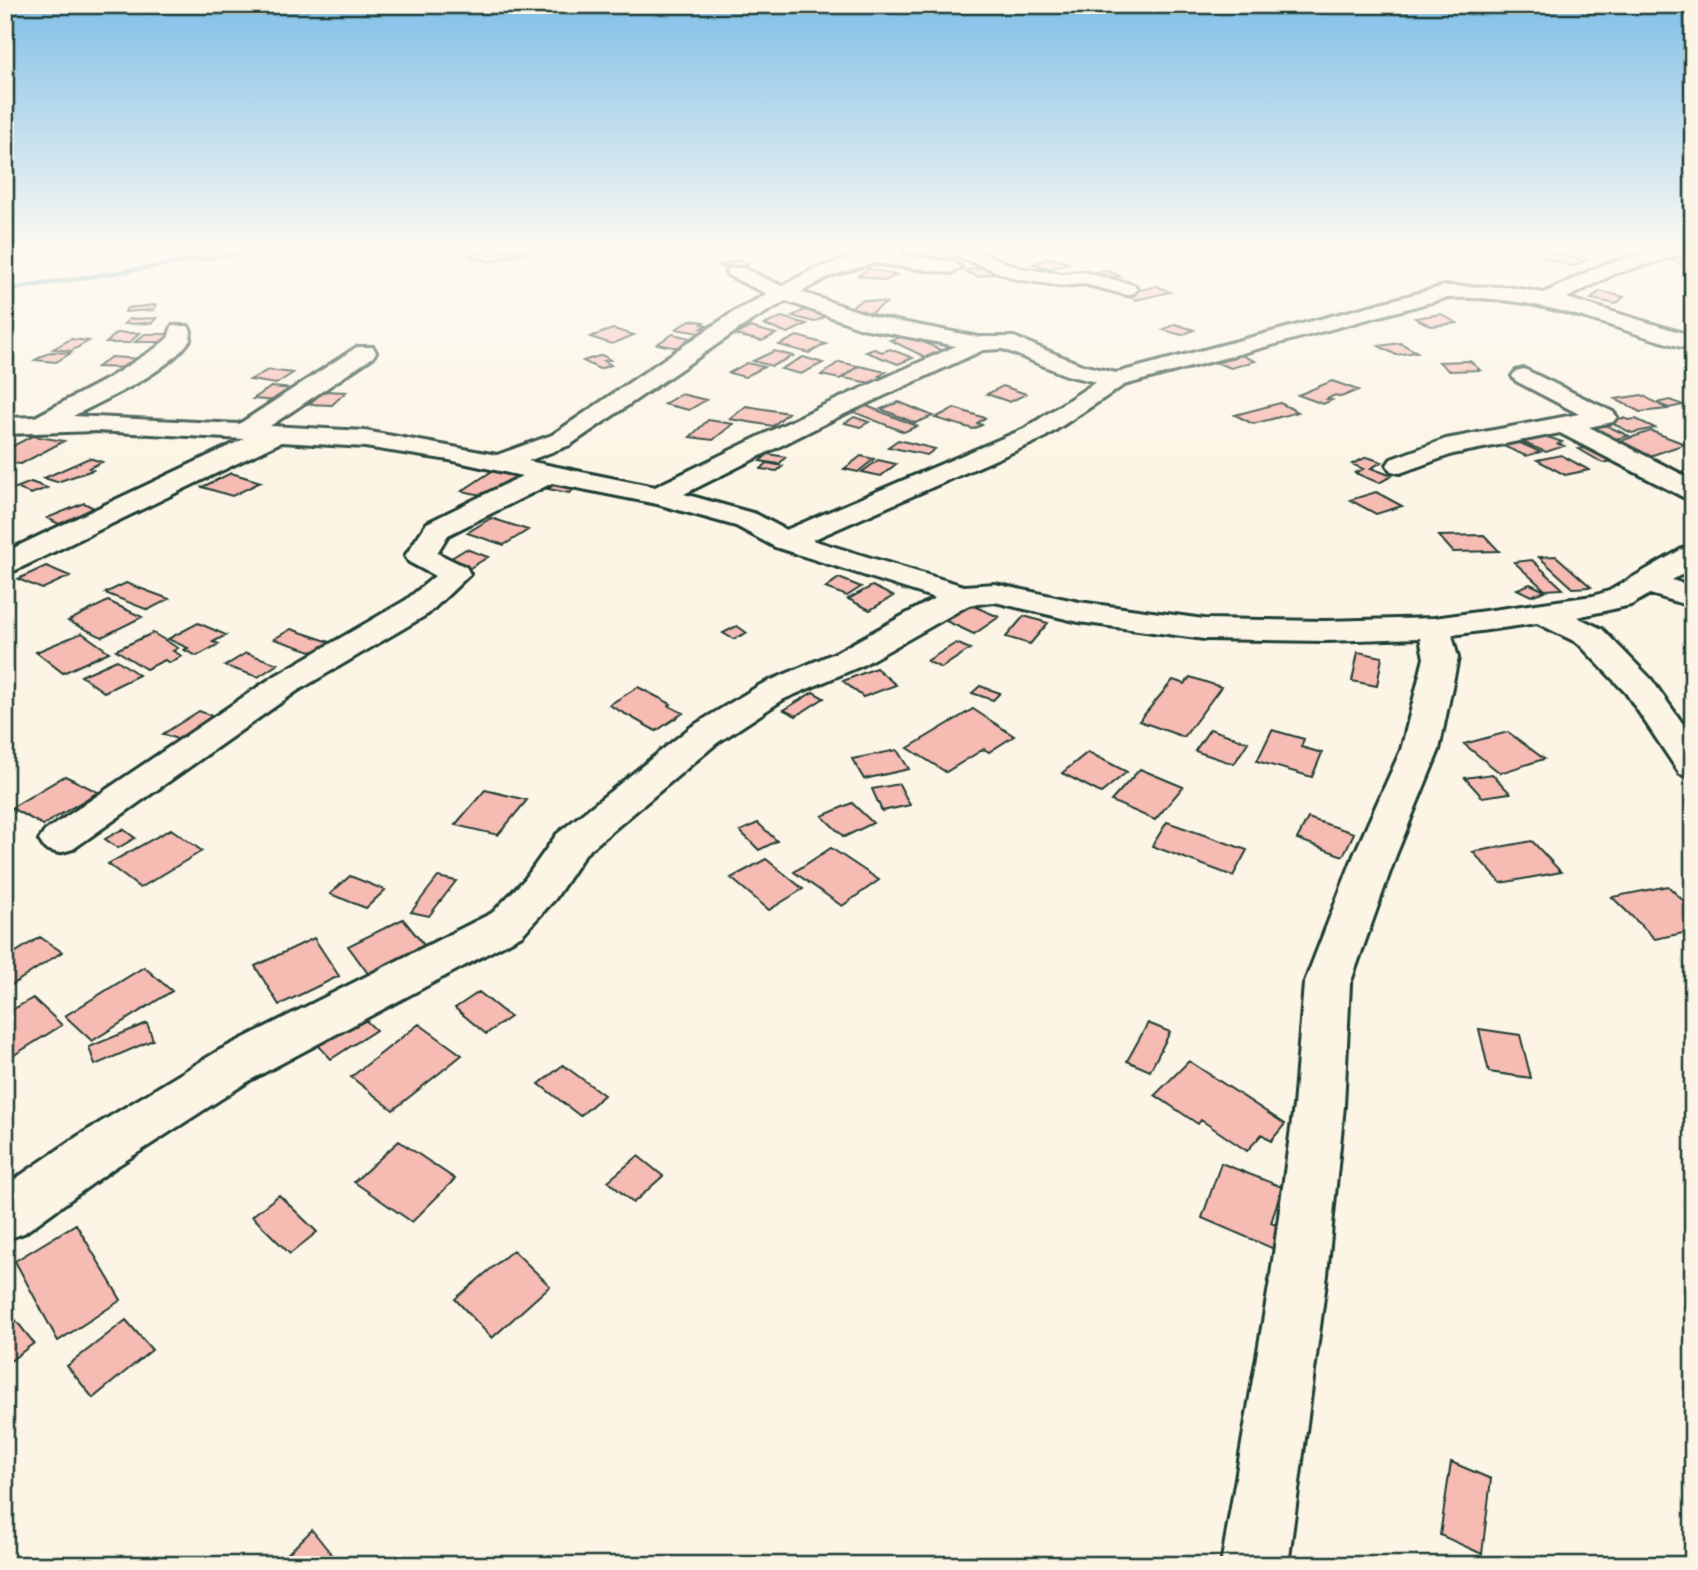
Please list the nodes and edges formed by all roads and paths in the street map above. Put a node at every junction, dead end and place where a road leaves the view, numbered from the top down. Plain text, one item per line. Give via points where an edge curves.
1 (732, 323) edge
2 (871, 323) edge
3 (1328, 323) edge
4 (1628, 323) edge
5 (180, 331) dead end
6 (1693, 343) edge
7 (979, 344) junction
8 (365, 352) dead end
9 (1524, 376) dead end
10 (1116, 380) junction
11 (38, 424) junction
12 (5, 426) edge
13 (1566, 426) junction
14 (245, 430) junction
15 (279, 433) junction
16 (499, 463) junction
17 (1400, 465) dead end
18 (550, 473) junction
19 (1693, 491) edge
20 (659, 496) junction
21 (785, 541) junction
22 (1693, 555) edge
23 (5, 564) edge
24 (1646, 582) junction
25 (962, 596) junction
26 (1693, 598) edge
27 (1540, 612) junction
28 (1434, 628) junction
29 (1693, 766) edge
30 (59, 840) dead end
31 (5, 1216) edge
32 (1254, 1565) edge

1 - 16 street via 561,440
2 - 7 street
3 - 10 street
4 - 6 street
5 - 11 street via 179,340 142,370
7 - 10 street via 1006,342 1074,370
7 - 20 street
8 - 14 street
9 - 13 street via 1604,417
10 - 21 street via 1033,434
11 - 12 street
11 - 14 street
13 - 17 street via 1446,447
13 - 19 street
14 - 15 street
15 - 16 street via 365,439
15 - 23 street
16 - 18 street
18 - 20 street
18 - 30 street via 438,529 420,556 455,574 417,607 285,684
20 - 21 street via 746,520
21 - 25 street
22 - 24 street
24 - 26 street
24 - 27 street via 1620,598
25 - 28 street via 995,593 1079,612 1204,629
25 - 31 street via 849,659 772,692 704,735 571,844 540,889 507,924 235,1065 96,1152
27 - 28 street
27 - 29 street via 1590,636 1639,685
28 - 32 street via 1441,658 1420,750 1327,984 1319,1106 1299,1275

